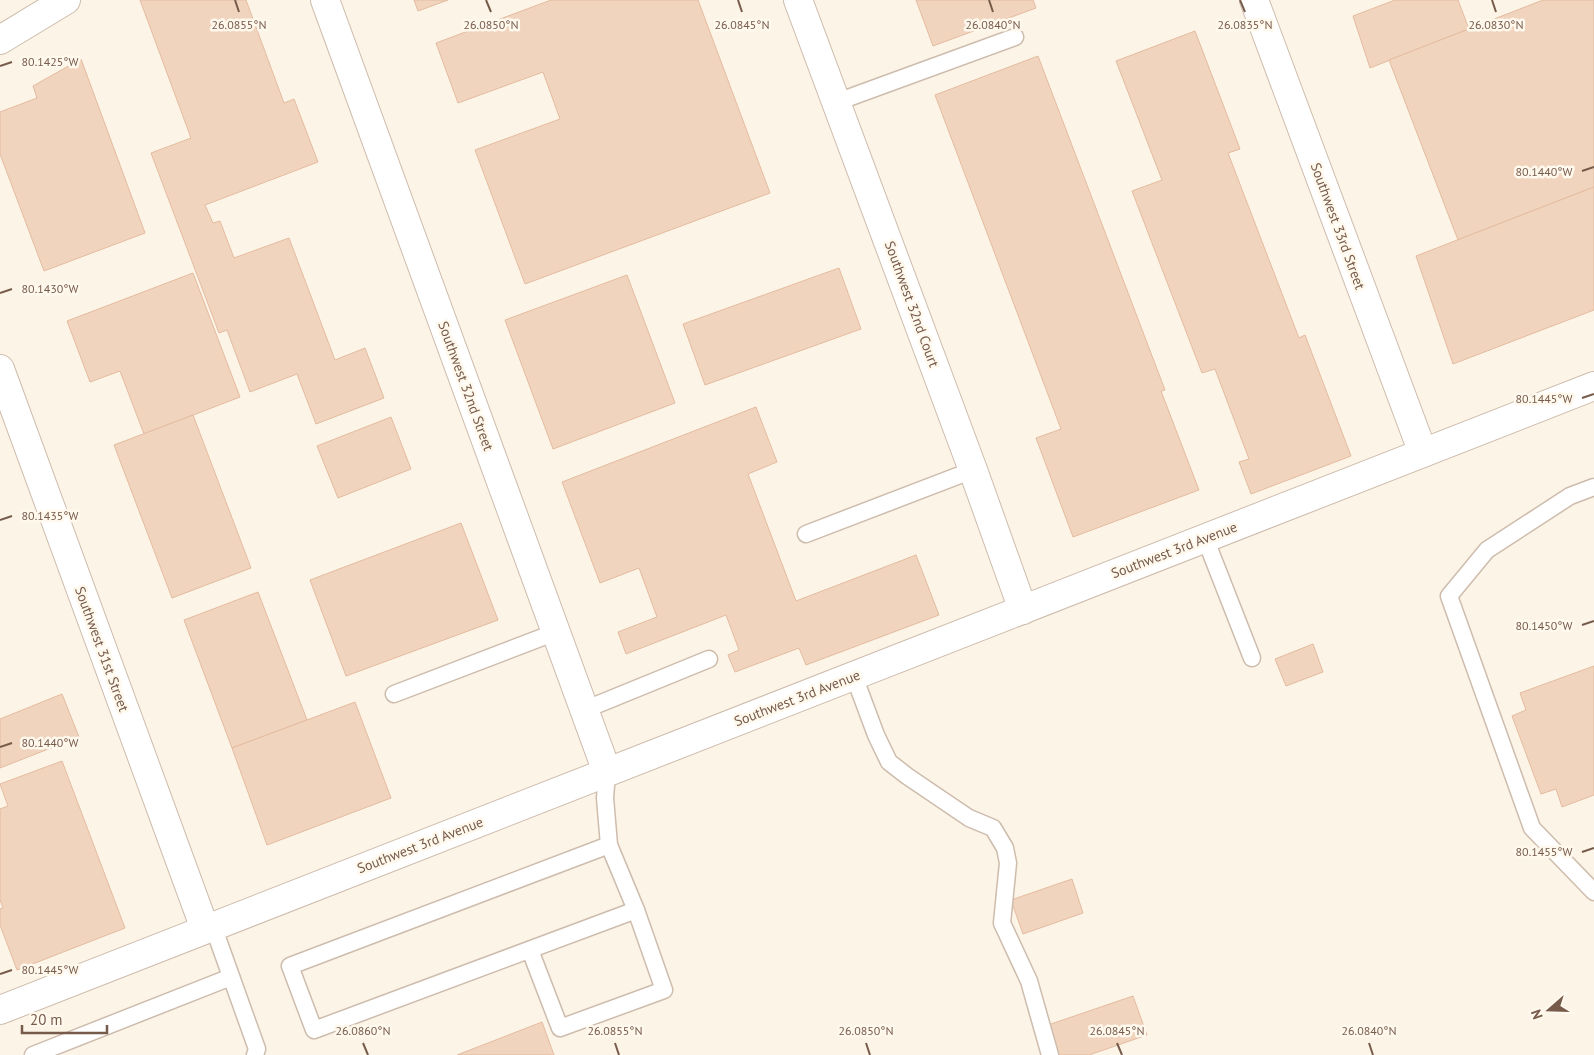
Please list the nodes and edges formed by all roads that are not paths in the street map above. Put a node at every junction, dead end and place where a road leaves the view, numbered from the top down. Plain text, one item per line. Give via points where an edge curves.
1 (66, 0) edge
2 (325, 0) edge
3 (798, 0) edge
4 (1254, 0) edge
5 (1015, 37) dead end
6 (0, 40) edge
7 (837, 102) junction
8 (0, 369) edge
9 (1594, 386) edge
10 (1423, 453) junction
11 (973, 470) junction
12 (1594, 487) edge
13 (806, 534) dead end
14 (1205, 538) junction
15 (1023, 610) junction
16 (556, 632) junction
17 (1252, 658) dead end
18 (709, 659) dead end
19 (854, 676) junction
20 (394, 694) dead end
21 (584, 710) junction
22 (607, 772) junction
23 (609, 845) junction
24 (1594, 892) edge
25 (636, 910) junction
26 (209, 927) junction
27 (530, 950) junction
28 (232, 976) junction
29 (0, 1010) edge
30 (33, 1055) edge
31 (255, 1055) edge
32 (1050, 1055) edge

1 - 6 street
2 - 16 street, Southwest 32nd Street
3 - 7 street, Southwest 32nd Court
4 - 10 street, Southwest 33rd Street
5 - 7 lane
7 - 11 street, Southwest 32nd Court
8 - 26 street, Southwest 31st Street
9 - 10 street, Southwest 3rd Avenue
10 - 14 street, Southwest 3rd Avenue
11 - 13 lane
11 - 15 street, Southwest 32nd Court
12 - 24 lane via 1570,496 1487,550 1449,596 1532,828
14 - 15 street, Southwest 3rd Avenue
14 - 17 lane
15 - 19 street, Southwest 3rd Avenue
16 - 20 lane
16 - 21 street, Southwest 32nd Street
18 - 21 lane
19 - 22 street, Southwest 3rd Avenue
19 - 32 lane via 889,762 969,818 992,828 1005,848 1008,863 1002,923 1029,981
21 - 22 street, Southwest 32nd Street
22 - 23 lane via 605,798
22 - 26 street, Southwest 3rd Avenue
23 - 25 lane
23 - 27 lane via 290,966 314,1030
25 - 27 lane
25 - 27 lane via 664,990 560,1028
26 - 28 lane
26 - 29 street, Southwest 3rd Avenue
28 - 30 lane
28 - 31 lane via 257,1049

